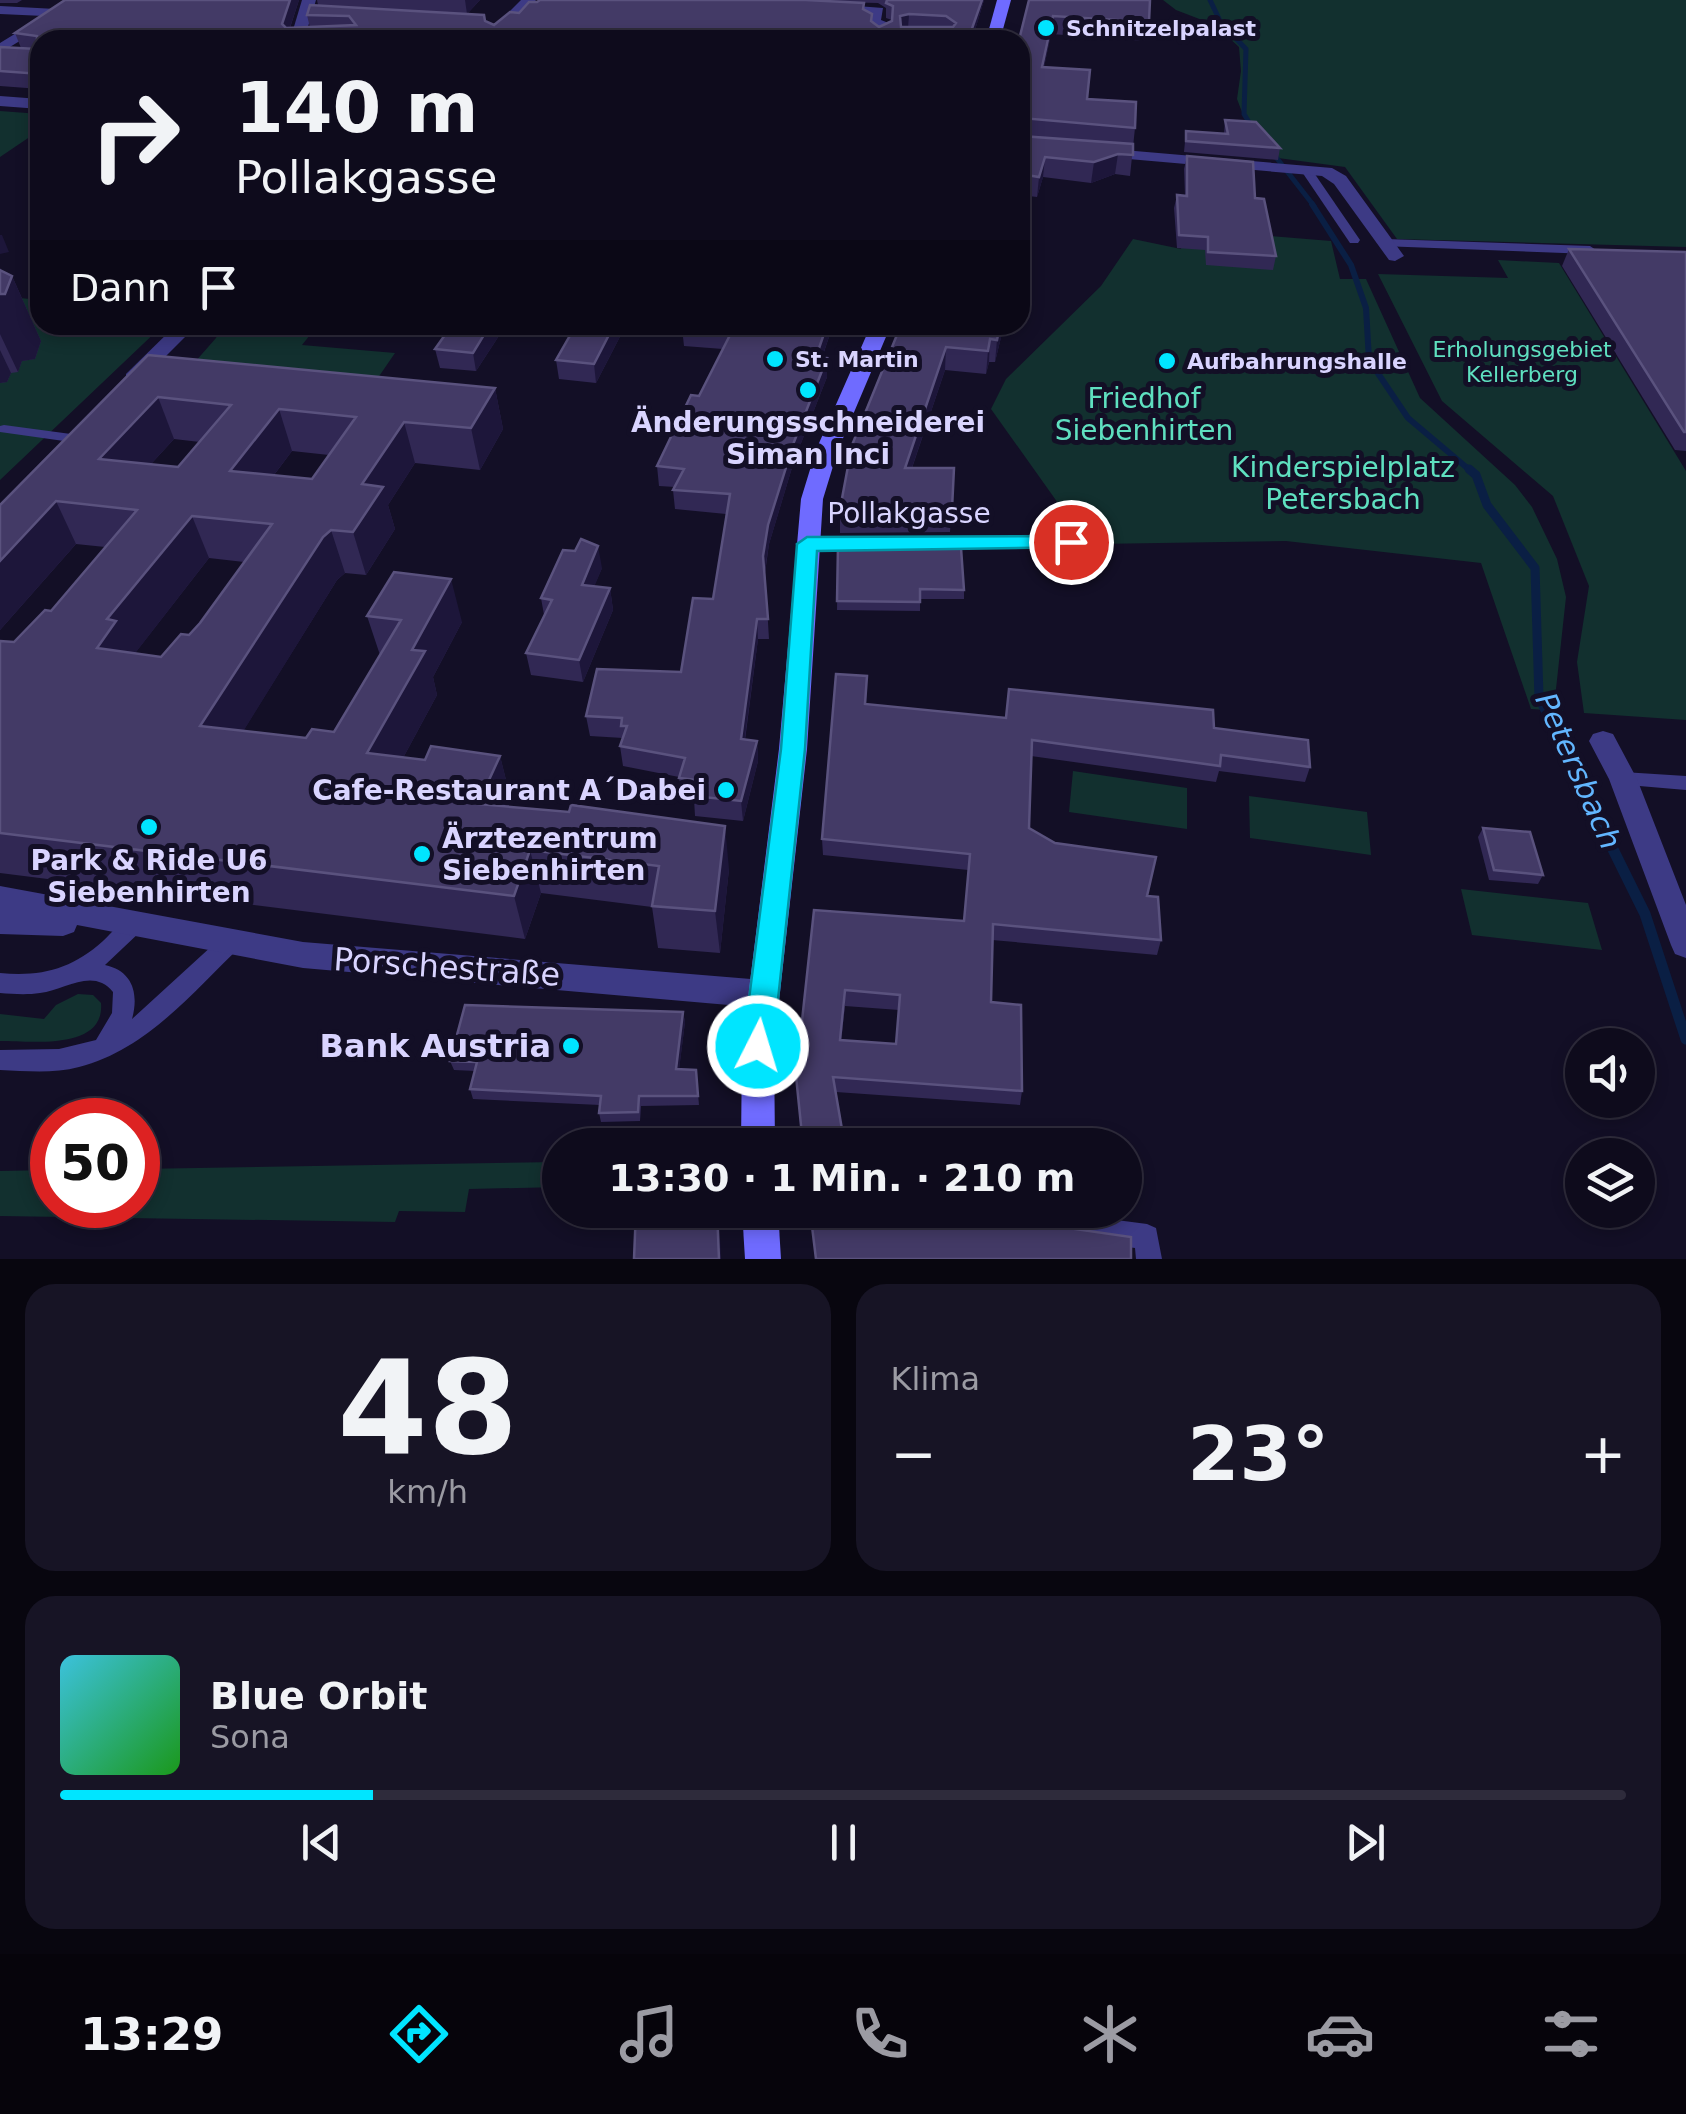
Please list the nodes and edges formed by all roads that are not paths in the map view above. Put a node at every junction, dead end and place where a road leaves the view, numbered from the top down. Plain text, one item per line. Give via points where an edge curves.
1 (80, 0) edge
2 (529, 0) edge
3 (1004, 0) edge
4 (308, 6) edge
5 (812, 7) edge
6 (0, 10) edge
7 (58, 13) junction
8 (327, 13) edge
9 (486, 22) edge
10 (505, 24) junction
11 (36, 30) edge
12 (300, 30) edge
13 (499, 30) edge
14 (882, 30) edge
15 (996, 30) edge
16 (30, 34) edge
17 (4, 54) edge
18 (0, 101) edge
19 (30, 103) edge
20 (1078, 151) edge
21 (1306, 169) junction
22 (1354, 240) dead end
23 (1390, 249) joint
24 (1597, 250) edge
25 (177, 335) edge
26 (877, 335) edge
27 (123, 388) edge
28 (16, 417) dead end
29 (2, 431) edge
30 (71, 438) edge
31 (1071, 542) dead end
32 (807, 544) junction
33 (1603, 741) dead end
34 (1622, 778) junction
35 (1686, 784) edge
36 (0, 898) edge
37 (0, 921) edge
38 (133, 925) junction
39 (233, 940) junction
40 (1685, 941) edge
41 (85, 970) junction
42 (0, 984) edge
43 (762, 994) junction
44 (104, 1047) junction
45 (0, 1060) edge
46 (758, 1128) edge
47 (766, 1228) edge
48 (1082, 1228) edge
49 (763, 1259) edge
50 (1149, 1259) edge

1 - 7 street
2 - 10 street
3 - 15 main road
4 - 8 street
4 - 12 street
5 - 14 street via 878,11 873,23 884,24
6 - 7 street
7 - 11 street
9 - 10 street
10 - 13 street
16 - 17 street
18 - 19 street
20 - 21 street
21 - 22 lane
21 - 23 street via 1340,180
23 - 24 lane
25 - 27 street
26 - 32 main road via 826,450
28 - 29 lane
29 - 30 lane
31 - 32 street, Pollakgasse
32 - 43 main road via 793,749
33 - 34 street
34 - 35 lane
34 - 40 street
36 - 38 street, Porschestraße
37 - 38 street, Porschestraße
38 - 39 street, Porschestraße
38 - 41 lane
39 - 43 street, Porschestraße via 369,964
39 - 44 lane
41 - 42 lane via 47,984
41 - 44 lane via 113,976 124,990 123,1014
43 - 46 main road
44 - 45 lane via 70,1058
47 - 49 main road
48 - 50 lane via 1148,1237

